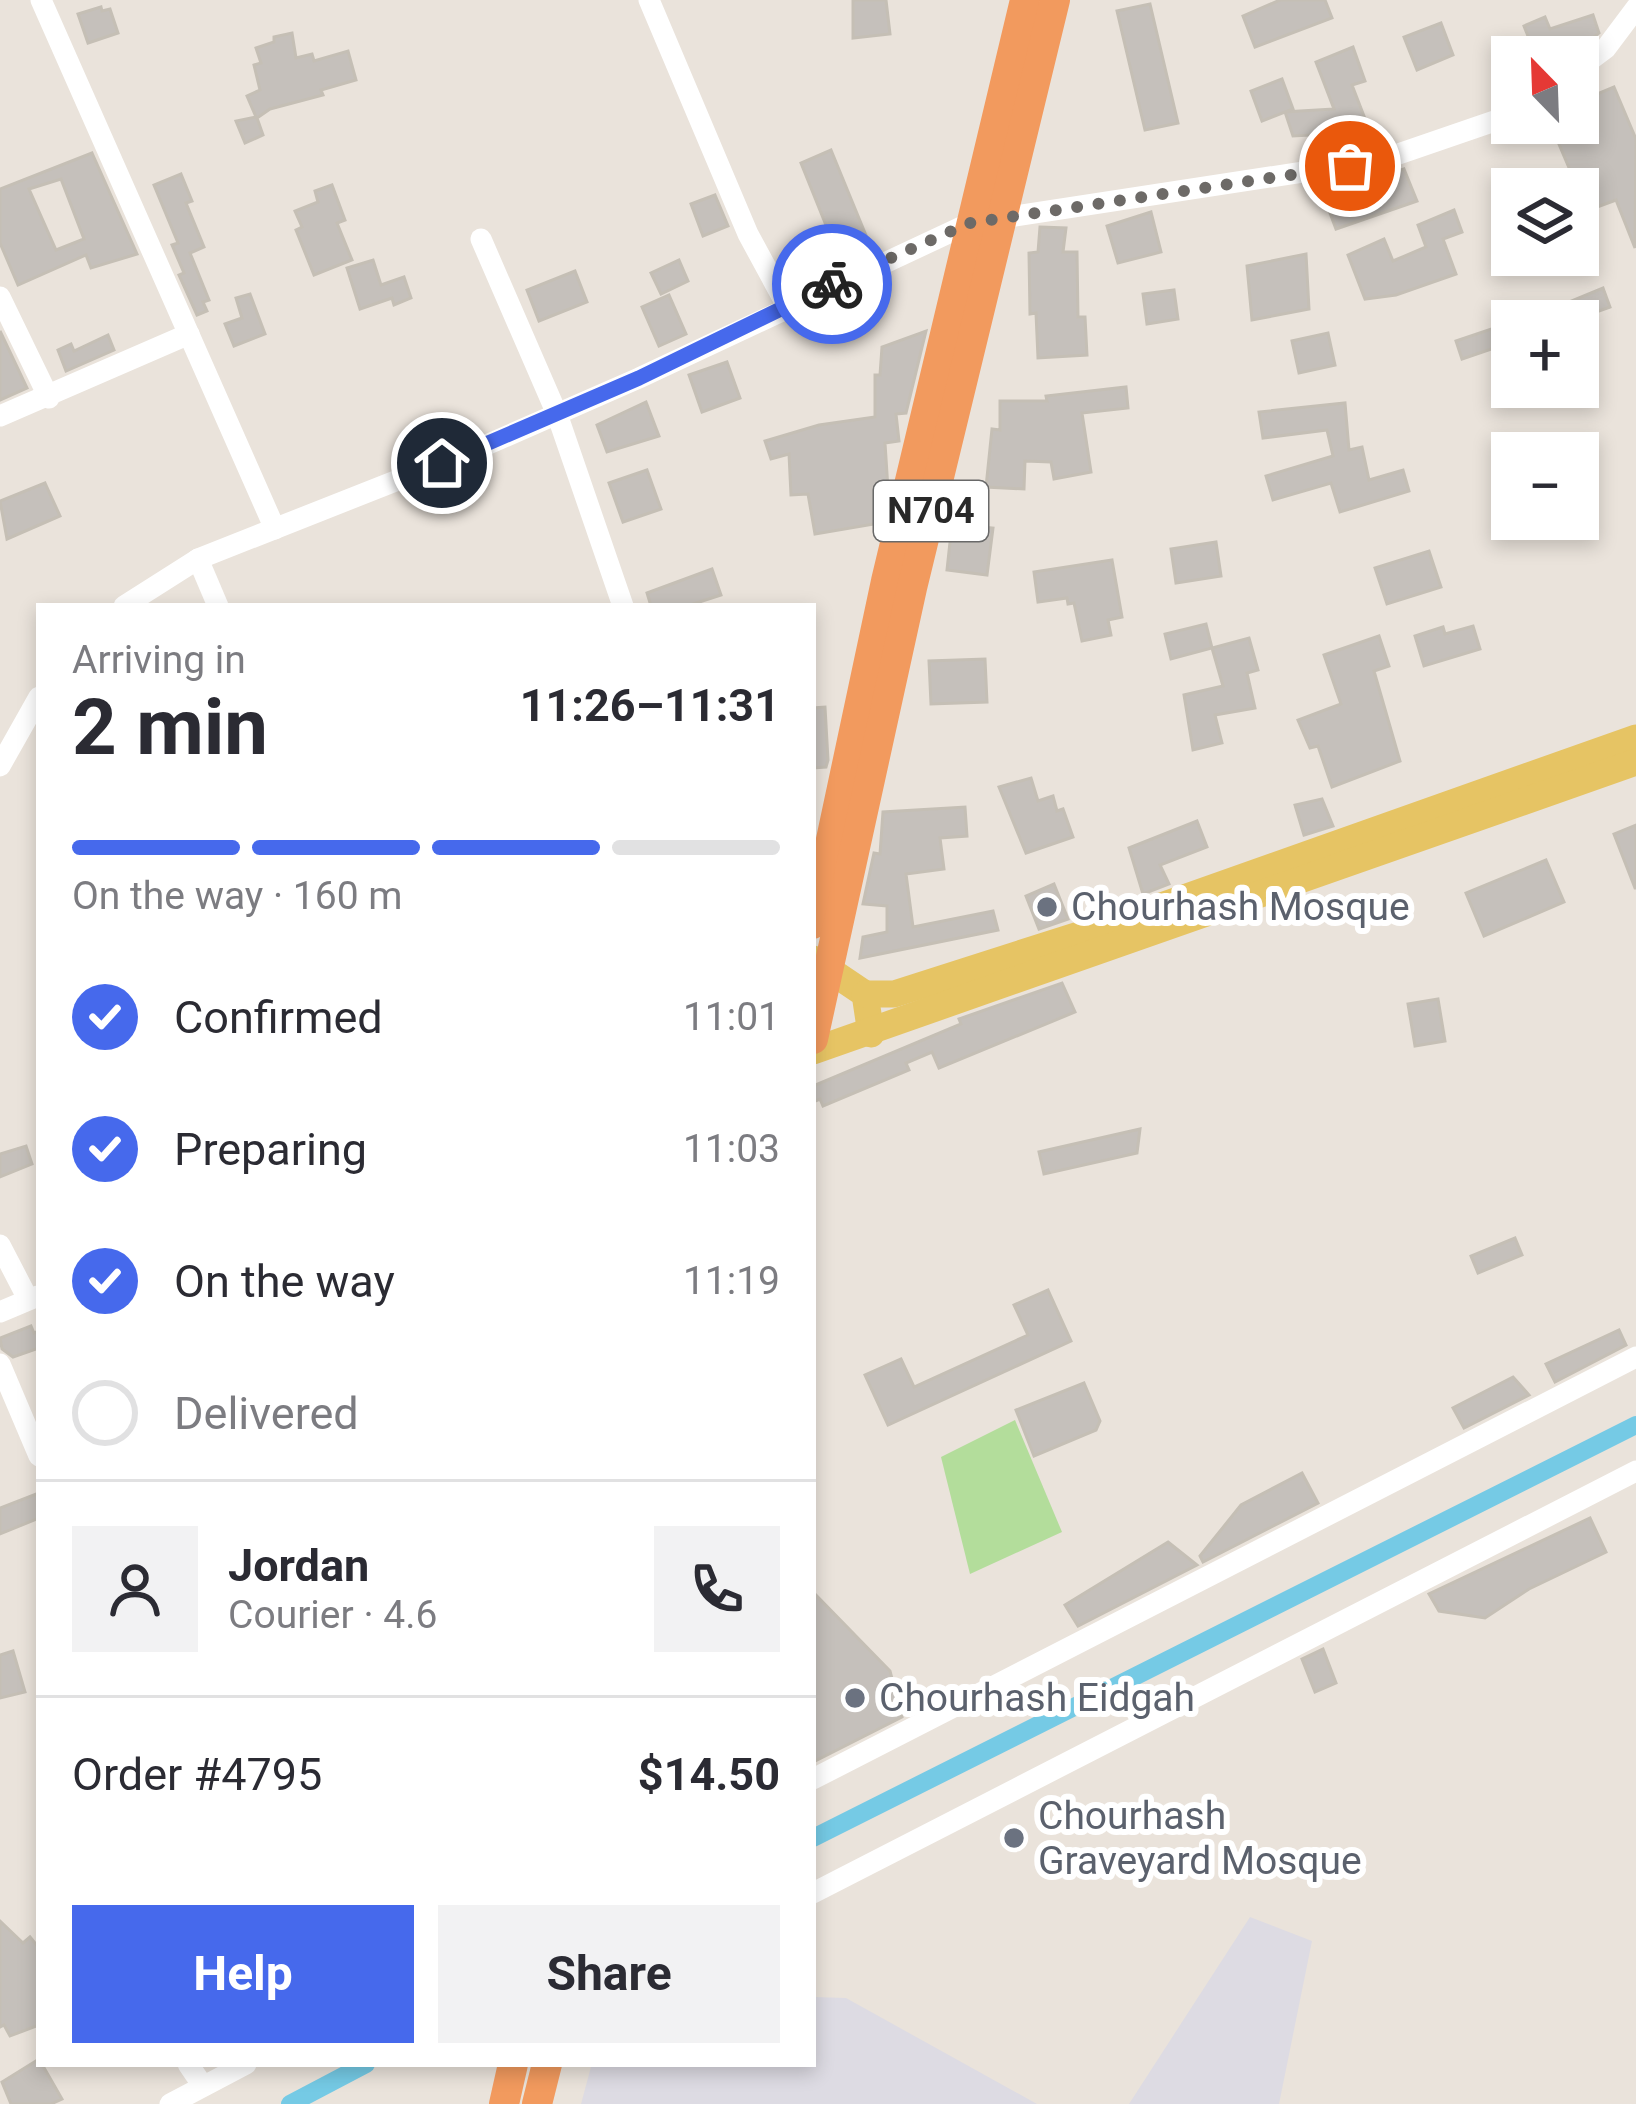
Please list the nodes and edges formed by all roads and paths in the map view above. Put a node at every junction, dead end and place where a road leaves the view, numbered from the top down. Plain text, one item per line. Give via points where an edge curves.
1 (41, 0) edge
2 (649, 0) edge
3 (1025, 0) edge
4 (1055, 0) edge
5 (1636, 8) edge
6 (1599, 53) edge
7 (1491, 122) edge
8 (1002, 221) junction
9 (970, 223) junction
10 (481, 239) dead end
11 (0, 297) edge
12 (787, 306) junction
13 (189, 334) junction
14 (49, 398) junction
15 (556, 414) junction
16 (0, 416) edge
17 (275, 529) junction
18 (198, 559) junction
19 (129, 603) edge
20 (217, 603) edge
21 (622, 603) edge
22 (36, 702) edge
23 (1636, 738) edge
24 (1636, 761) edge
25 (0, 766) edge
26 (1438, 820) junction
27 (816, 910) edge
28 (820, 965) edge
29 (865, 994) junction
30 (816, 1007) edge
31 (871, 1034) junction
32 (816, 1051) edge
33 (0, 1245) edge
34 (33, 1297) edge
35 (0, 1312) edge
36 (1636, 1357) edge
37 (0, 1364) edge
38 (36, 1449) edge
39 (1636, 1471) edge
40 (816, 1777) edge
41 (816, 1891) edge
42 (190, 2067) edge
43 (240, 2067) edge
44 (512, 2067) edge
45 (547, 2067) edge
46 (203, 2086) junction
47 (170, 2104) edge
48 (504, 2104) edge
49 (537, 2104) edge

1 - 13 street
2 - 12 street
3 - 9 highway, N704
4 - 8 highway, N704
5 - 6 street
7 - 8 street via 1381,160
8 - 9 street
8 - 28 highway, N704
9 - 12 street
9 - 27 highway, N704
10 - 15 street
11 - 14 street
12 - 15 street
13 - 14 street
13 - 17 street
14 - 16 street
15 - 17 street
15 - 21 street
17 - 18 street
18 - 19 street
18 - 20 street
22 - 25 street
23 - 26 main road
24 - 26 main road
26 - 29 main road via 894,994
26 - 31 main road
28 - 29 main road
28 - 30 highway, N704
29 - 31 main road
31 - 32 main road
33 - 34 street
34 - 35 street
36 - 40 street
37 - 38 street
39 - 41 street
42 - 46 street
43 - 46 street
44 - 48 highway
45 - 49 highway
46 - 47 street

